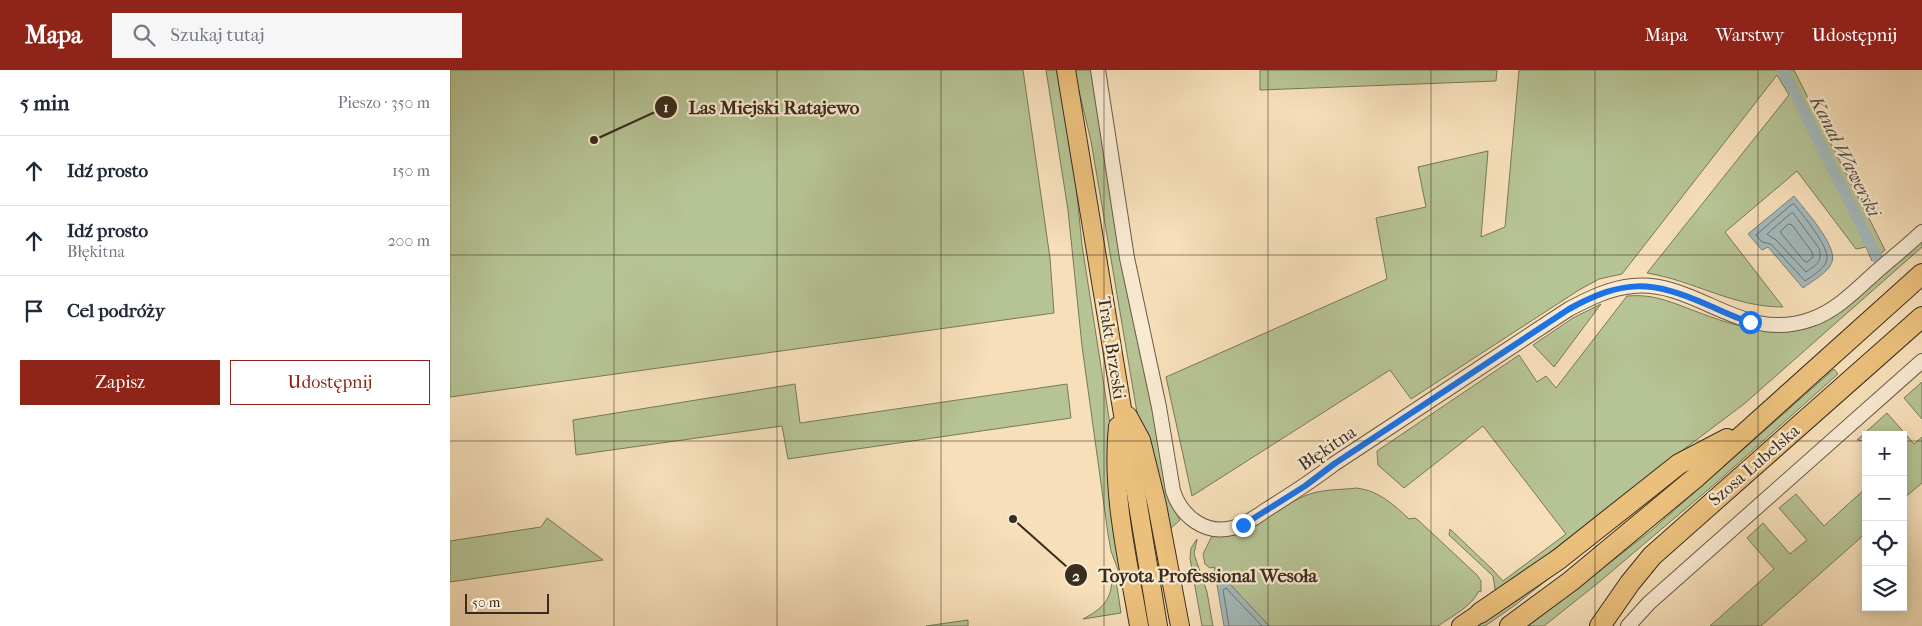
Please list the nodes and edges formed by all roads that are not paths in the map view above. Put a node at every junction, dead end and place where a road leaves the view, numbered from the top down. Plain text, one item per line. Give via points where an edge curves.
1 (1066, 70) edge
2 (1098, 70) edge
3 (1922, 232) edge
4 (1922, 274) edge
5 (1922, 317) edge
6 (1922, 360) edge
7 (1121, 402) junction
8 (1751, 427) junction
9 (1170, 477) joint
10 (1480, 613) joint
11 (1139, 626) edge
12 (1158, 626) edge
13 (1180, 626) edge
14 (1461, 626) edge
15 (1510, 626) edge
16 (1600, 626) edge
17 (1628, 626) edge

1 - 7 main road, Trakt Brzeski
2 - 9 street, Trakt Brzeski via 1127,258
3 - 9 street, Błękitna via 1844,301 1805,321 1762,325 1655,286 1616,288 1592,297 1569,309 1243,525 1223,530 1198,523 1176,502
4 - 8 highway, Szosa Lubelska
5 - 16 highway, Szosa Lubelska via 1673,536 1641,569
6 - 17 street via 1649,603
7 - 11 main road via 1116,448 1118,476
7 - 12 main road, Trakt Brzeski
7 - 13 main road via 1141,440 1157,504
8 - 10 highway via 1679,464 1559,559
8 - 15 highway via 1642,523
10 - 14 main road

